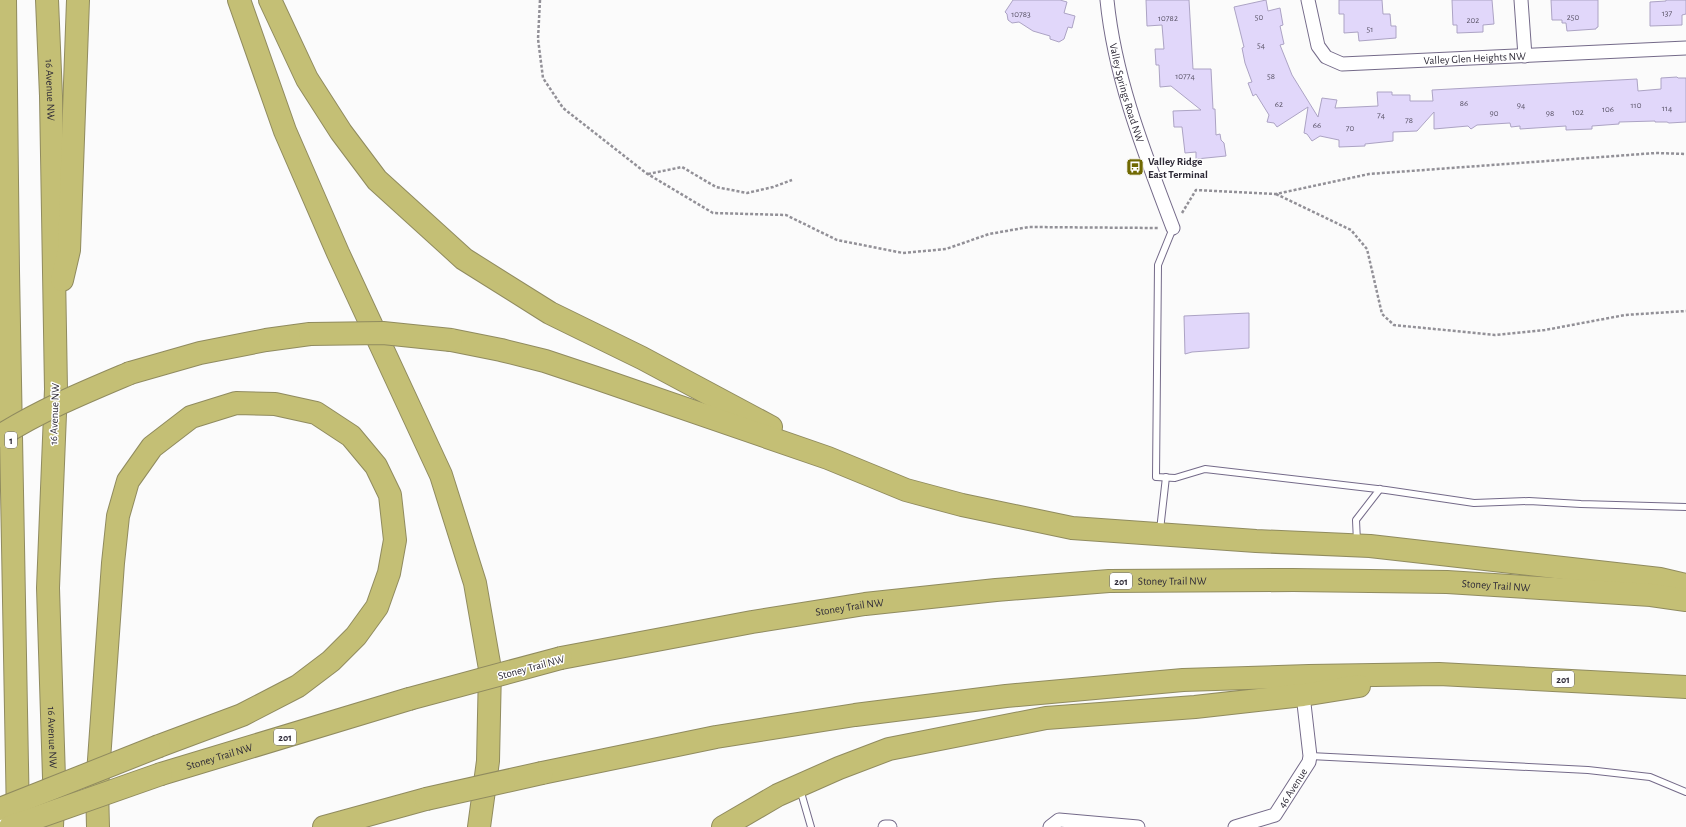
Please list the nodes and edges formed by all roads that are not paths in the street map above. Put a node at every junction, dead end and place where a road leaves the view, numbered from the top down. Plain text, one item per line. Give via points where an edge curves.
1 (5, 0) edge
2 (47, 0) edge
3 (78, 0) edge
4 (239, 0) edge
5 (270, 0) edge
6 (1107, 0) edge
7 (1308, 0) edge
8 (1522, 0) edge
9 (1686, 48) edge
10 (1525, 56) junction
11 (1173, 228) joint
12 (55, 306) junction
13 (0, 436) edge
14 (828, 458) junction
15 (1166, 477) junction
16 (1380, 490) junction
17 (1686, 506) edge
18 (1159, 535) junction
19 (1357, 545) junction
20 (1686, 585) edge
21 (1686, 600) edge
22 (1440, 674) junction
23 (1686, 687) edge
24 (1303, 695) junction
25 (1310, 756) junction
26 (799, 786) junction
27 (1686, 792) edge
28 (0, 809) edge
29 (46, 822) edge
30 (10, 827) edge
31 (18, 827) edge
32 (98, 827) edge
33 (324, 827) edge
34 (478, 827) edge
35 (723, 827) edge
36 (811, 827) edge
37 (885, 827) edge
38 (890, 827) edge
39 (1050, 827) edge
40 (1138, 827) edge
41 (1235, 827) edge

1 - 31 highway, 1
2 - 12 highway, 16 Avenue NW
3 - 12 highway via 69,250
4 - 34 highway via 285,131 338,253 441,475 475,582 490,670 488,760
5 - 14 highway via 307,79 341,132 377,180 464,259 550,313 642,358
6 - 11 street, Valley Springs Road NW via 1125,95
7 - 10 street, Valley Glen Heights NW via 1318,46 1326,57 1342,64
8 - 10 street
9 - 10 street, Valley Glen Heights NW
11 - 15 lane via 1158,266 1156,476
12 - 29 highway, 16 Avenue NW via 56,389 48,588 54,778
13 - 14 highway, bridge via 68,398 130,373 200,353 310,334 383,333 451,340 545,361
14 - 18 highway via 906,490 962,505 1072,528
15 - 16 lane via 1175,478 1205,469
15 - 18 lane
16 - 17 lane via 1474,504 1529,501
16 - 19 lane via 1356,520
18 - 19 highway
19 - 20 highway via 1660,579
21 - 29 highway, Stoney Trail NW / 201, bridge via 1652,595 1447,582 1293,580 1109,581 865,604 752,622 561,658 409,699 161,774
22 - 23 highway, 201
22 - 24 highway
22 - 33 highway, 201, bridge via 1183,680 1006,696 855,715 716,737 542,772 426,799
24 - 25 street, 46 Avenue
24 - 26 highway via 1195,707 1046,718 889,749
25 - 27 lane via 1588,770 1650,777
25 - 41 street, 46 Avenue via 1309,762 1275,815
26 - 35 highway via 778,795
26 - 36 lane
28 - 32 highway, bridge via 159,746 242,715 298,686 331,661 356,636 377,607 389,573 395,540 390,495 376,466 351,436 316,413 275,404 236,403 191,417 152,447 128,481 118,516 113,562 96,788
29 - 30 highway, 201, bridge
37 - 38 street
39 - 40 street via 1059,820

